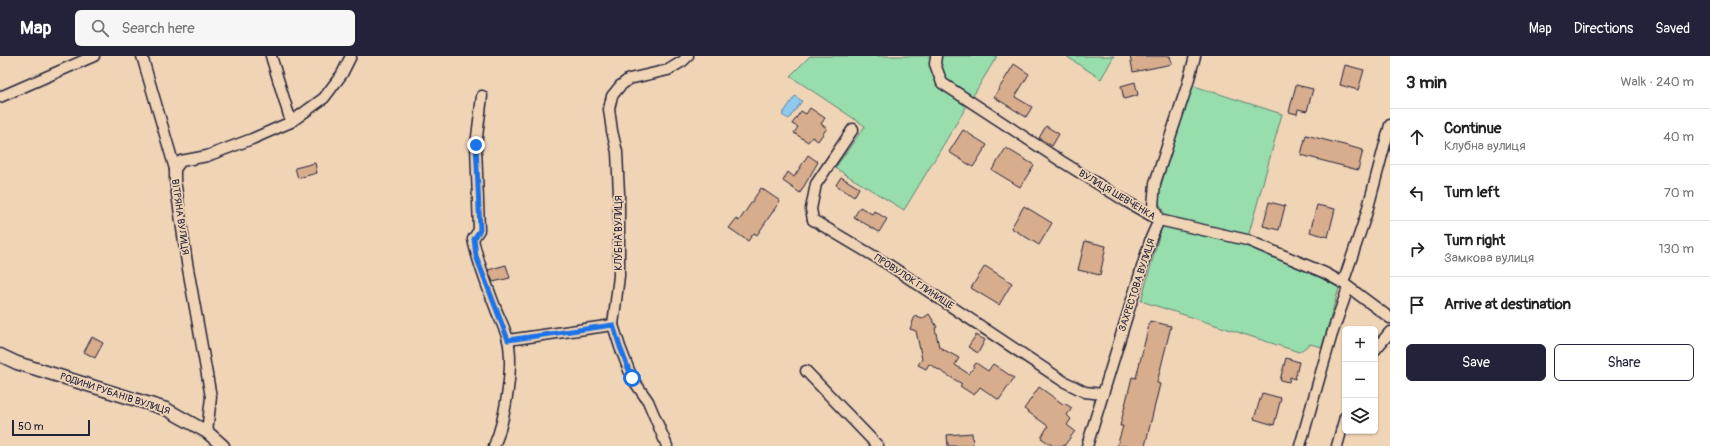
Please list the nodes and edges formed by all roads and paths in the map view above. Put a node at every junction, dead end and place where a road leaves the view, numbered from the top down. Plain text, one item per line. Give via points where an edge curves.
1 (94, 56) edge
2 (142, 56) edge
3 (271, 56) edge
4 (351, 56) edge
5 (688, 56) edge
6 (936, 56) edge
7 (1195, 56) edge
8 (482, 96) dead end
9 (0, 97) edge
10 (291, 122) junction
11 (1390, 125) edge
12 (853, 129) dead end
13 (174, 169) junction
14 (1159, 220) junction
15 (1346, 285) junction
16 (1390, 318) edge
17 (613, 325) junction
18 (1390, 332) edge
19 (508, 340) junction
20 (1378, 346) edge
21 (0, 355) edge
22 (806, 371) dead end
23 (1102, 394) junction
24 (1342, 428) edge
25 (207, 432) junction
26 (223, 446) edge
27 (494, 446) edge
28 (667, 446) edge
29 (878, 446) edge
30 (1087, 446) edge
31 (1300, 446) edge
32 (1337, 446) edge

1 - 9 street
2 - 13 street
3 - 10 street
4 - 10 street, ВІТРЯНА ВУЛИЦЯ via 342,74 324,98
5 - 17 street, КЛУБНА ВУЛИЦЯ via 668,70 629,79 612,96 609,109 617,152 619,209 619,276
6 - 14 street, ВУЛИЦЯ ШЕВЧЕНКА via 935,64 942,83 1061,161
7 - 14 street via 1155,183 1153,206
8 - 19 street via 476,145 480,230 474,239 476,256
10 - 13 street, ВІТРЯНА ВУЛИЦЯ via 207,156 181,161
11 - 15 street
12 - 23 street, ПРОВУЛОК ГЛИНИЩЕ via 816,184 811,210 813,220 889,265 1063,381 1085,392
13 - 25 street, ВІТРЯНА ВУЛИЦЯ via 187,263 211,397
14 - 15 street, ВУЛИЦЯ ШЕВЧЕНКА via 1247,240 1325,273
14 - 23 street, ЗАХРЕСТОВА ВУЛИЦЯ
15 - 16 street, ВУЛИЦЯ ШЕВЧЕНКА
15 - 31 street
17 - 19 street
17 - 28 street, КЛУБНА ВУЛИЦЯ via 632,378 648,401
18 - 20 street
19 - 27 street via 505,410
21 - 25 street, РОДИНИ РУБАНІВ ВУЛИЦЯ via 17,363 166,409
22 - 29 street
23 - 30 street, ЗАХРЕСТОВА ВУЛИЦЯ
24 - 32 street
25 - 26 street, РОДИНИ РУБАНІВ ВУЛИЦЯ

